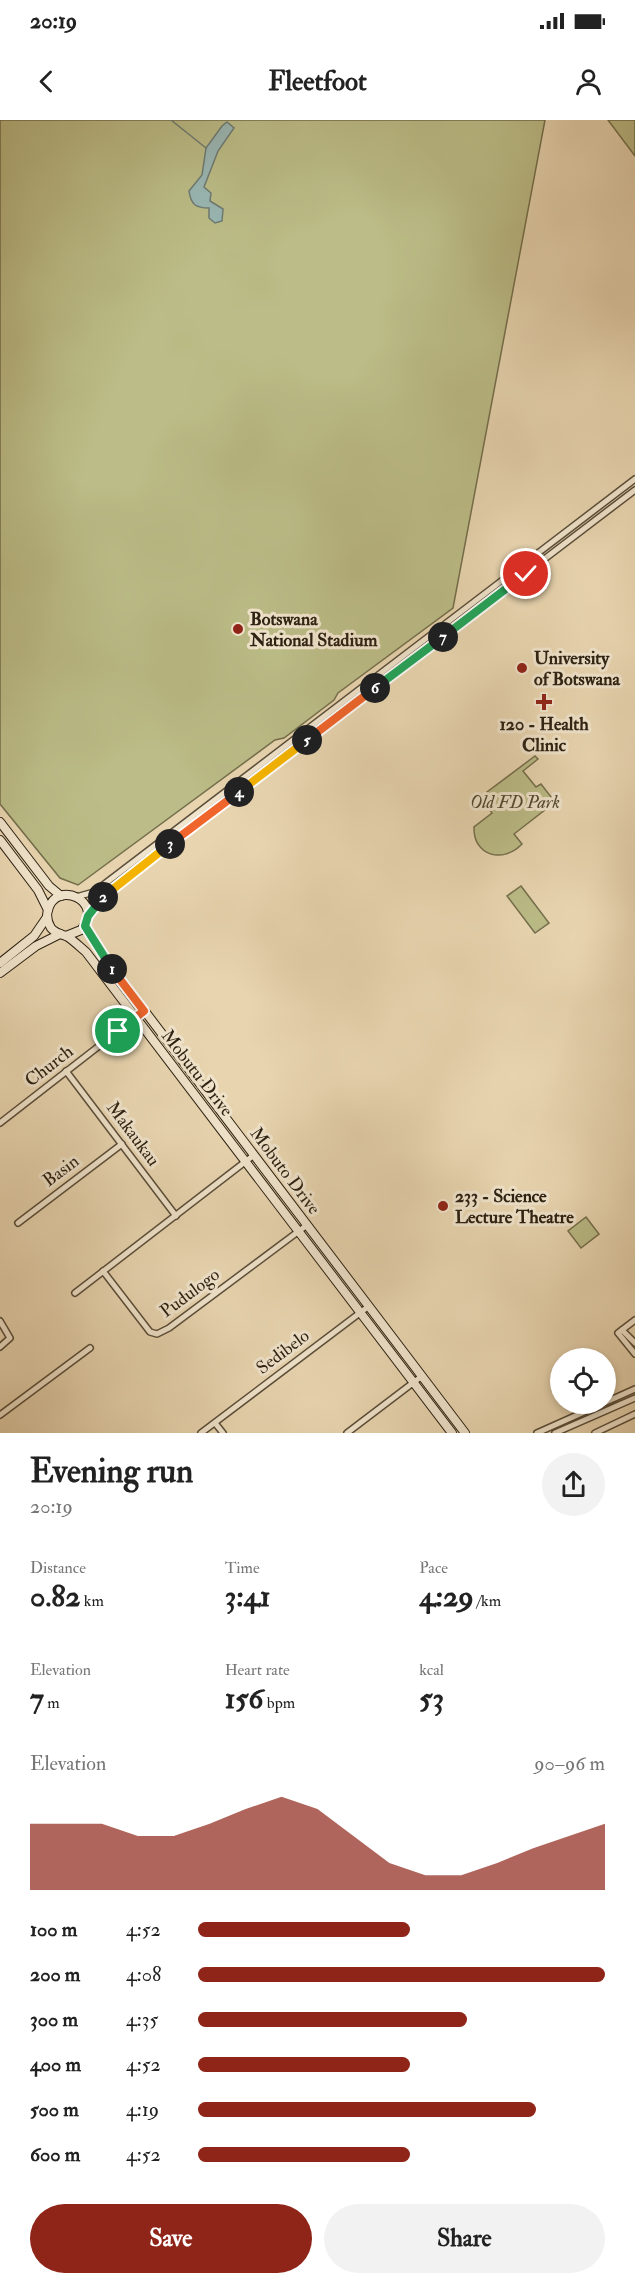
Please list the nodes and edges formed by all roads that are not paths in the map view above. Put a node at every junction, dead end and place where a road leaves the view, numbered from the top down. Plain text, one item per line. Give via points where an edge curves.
1 (635, 479) edge
2 (635, 490) edge
3 (604, 501) junction
4 (610, 509) junction
5 (522, 567) junction
6 (526, 574) junction
7 (0, 822) edge
8 (2, 846) edge
9 (61, 896) junction
10 (76, 897) junction
11 (47, 913) junction
12 (88, 916) junction
13 (85, 926) junction
14 (63, 935) junction
15 (0, 963) edge
16 (0, 973) edge
17 (144, 1011) junction
18 (136, 1017) junction
19 (66, 1071) junction
20 (0, 1123) edge
21 (122, 1144) junction
22 (254, 1155) junction
23 (247, 1162) junction
24 (176, 1216) junction
25 (18, 1223) dead end
26 (307, 1225) junction
27 (299, 1230) junction
28 (317, 1237) junction
29 (309, 1243) junction
30 (103, 1271) junction
31 (75, 1293) dead end
32 (369, 1306) junction
33 (361, 1311) junction
34 (635, 1320) edge
35 (0, 1321) edge
36 (620, 1331) junction
37 (635, 1343) edge
38 (0, 1347) edge
39 (90, 1348) dead end
40 (635, 1354) edge
41 (422, 1376) junction
42 (414, 1382) junction
43 (635, 1389) edge
44 (616, 1398) edge
45 (635, 1398) edge
46 (0, 1414) edge
47 (579, 1414) edge
48 (635, 1414) edge
49 (215, 1423) junction
50 (201, 1433) edge
51 (223, 1433) edge
52 (347, 1433) edge
53 (452, 1433) edge
54 (465, 1433) edge
55 (537, 1433) edge
56 (555, 1433) edge
57 (595, 1433) edge

1 - 3 street
2 - 4 street
3 - 4 street
3 - 5 street
4 - 6 street
5 - 6 street
5 - 10 street via 94,892
6 - 12 street via 165,848 104,896
7 - 9 main road
8 - 11 main road via 38,890
9 - 10 main road
9 - 11 main road via 50,904
10 - 12 main road via 85,904
11 - 14 main road via 51,928
11 - 15 main road via 34,936
12 - 13 main road
13 - 14 main road via 77,933
13 - 17 main road, Mobuto Drive
14 - 16 main road via 36,946
14 - 18 main road, Mobutu Drive via 86,952
17 - 18 street, Church
17 - 22 main road, Mobuto Drive
18 - 19 street, Church
18 - 23 main road, Mobutu Drive
19 - 20 street, Church
19 - 21 street, Makaukau
21 - 24 street, Makaukau
21 - 25 street, Basin
22 - 23 street
22 - 26 main road, Mobuto Drive
23 - 24 street
23 - 27 main road, Mobutu Drive
24 - 30 street
26 - 27 street, Pudulogo
26 - 28 main road, Mobuto Drive
27 - 29 main road, Mobutu Drive
27 - 30 street, Pudulogo via 157,1334 150,1332
28 - 29 main road
28 - 32 main road, Mobuto Drive
29 - 33 main road, Mobutu Drive
30 - 31 street
32 - 33 street, Sedibelo
32 - 41 main road, Mobuto Drive
33 - 42 main road, Mobutu Drive
33 - 49 street, Sedibelo
34 - 36 street
35 - 38 street via 10,1338
36 - 37 street
36 - 40 street
39 - 46 street
41 - 42 street
41 - 54 main road, Mobuto Drive
42 - 52 street
42 - 53 main road, Mobutu Drive
43 - 44 street
45 - 56 street
47 - 55 street
48 - 57 street
49 - 50 street, Sedibelo
49 - 51 street

